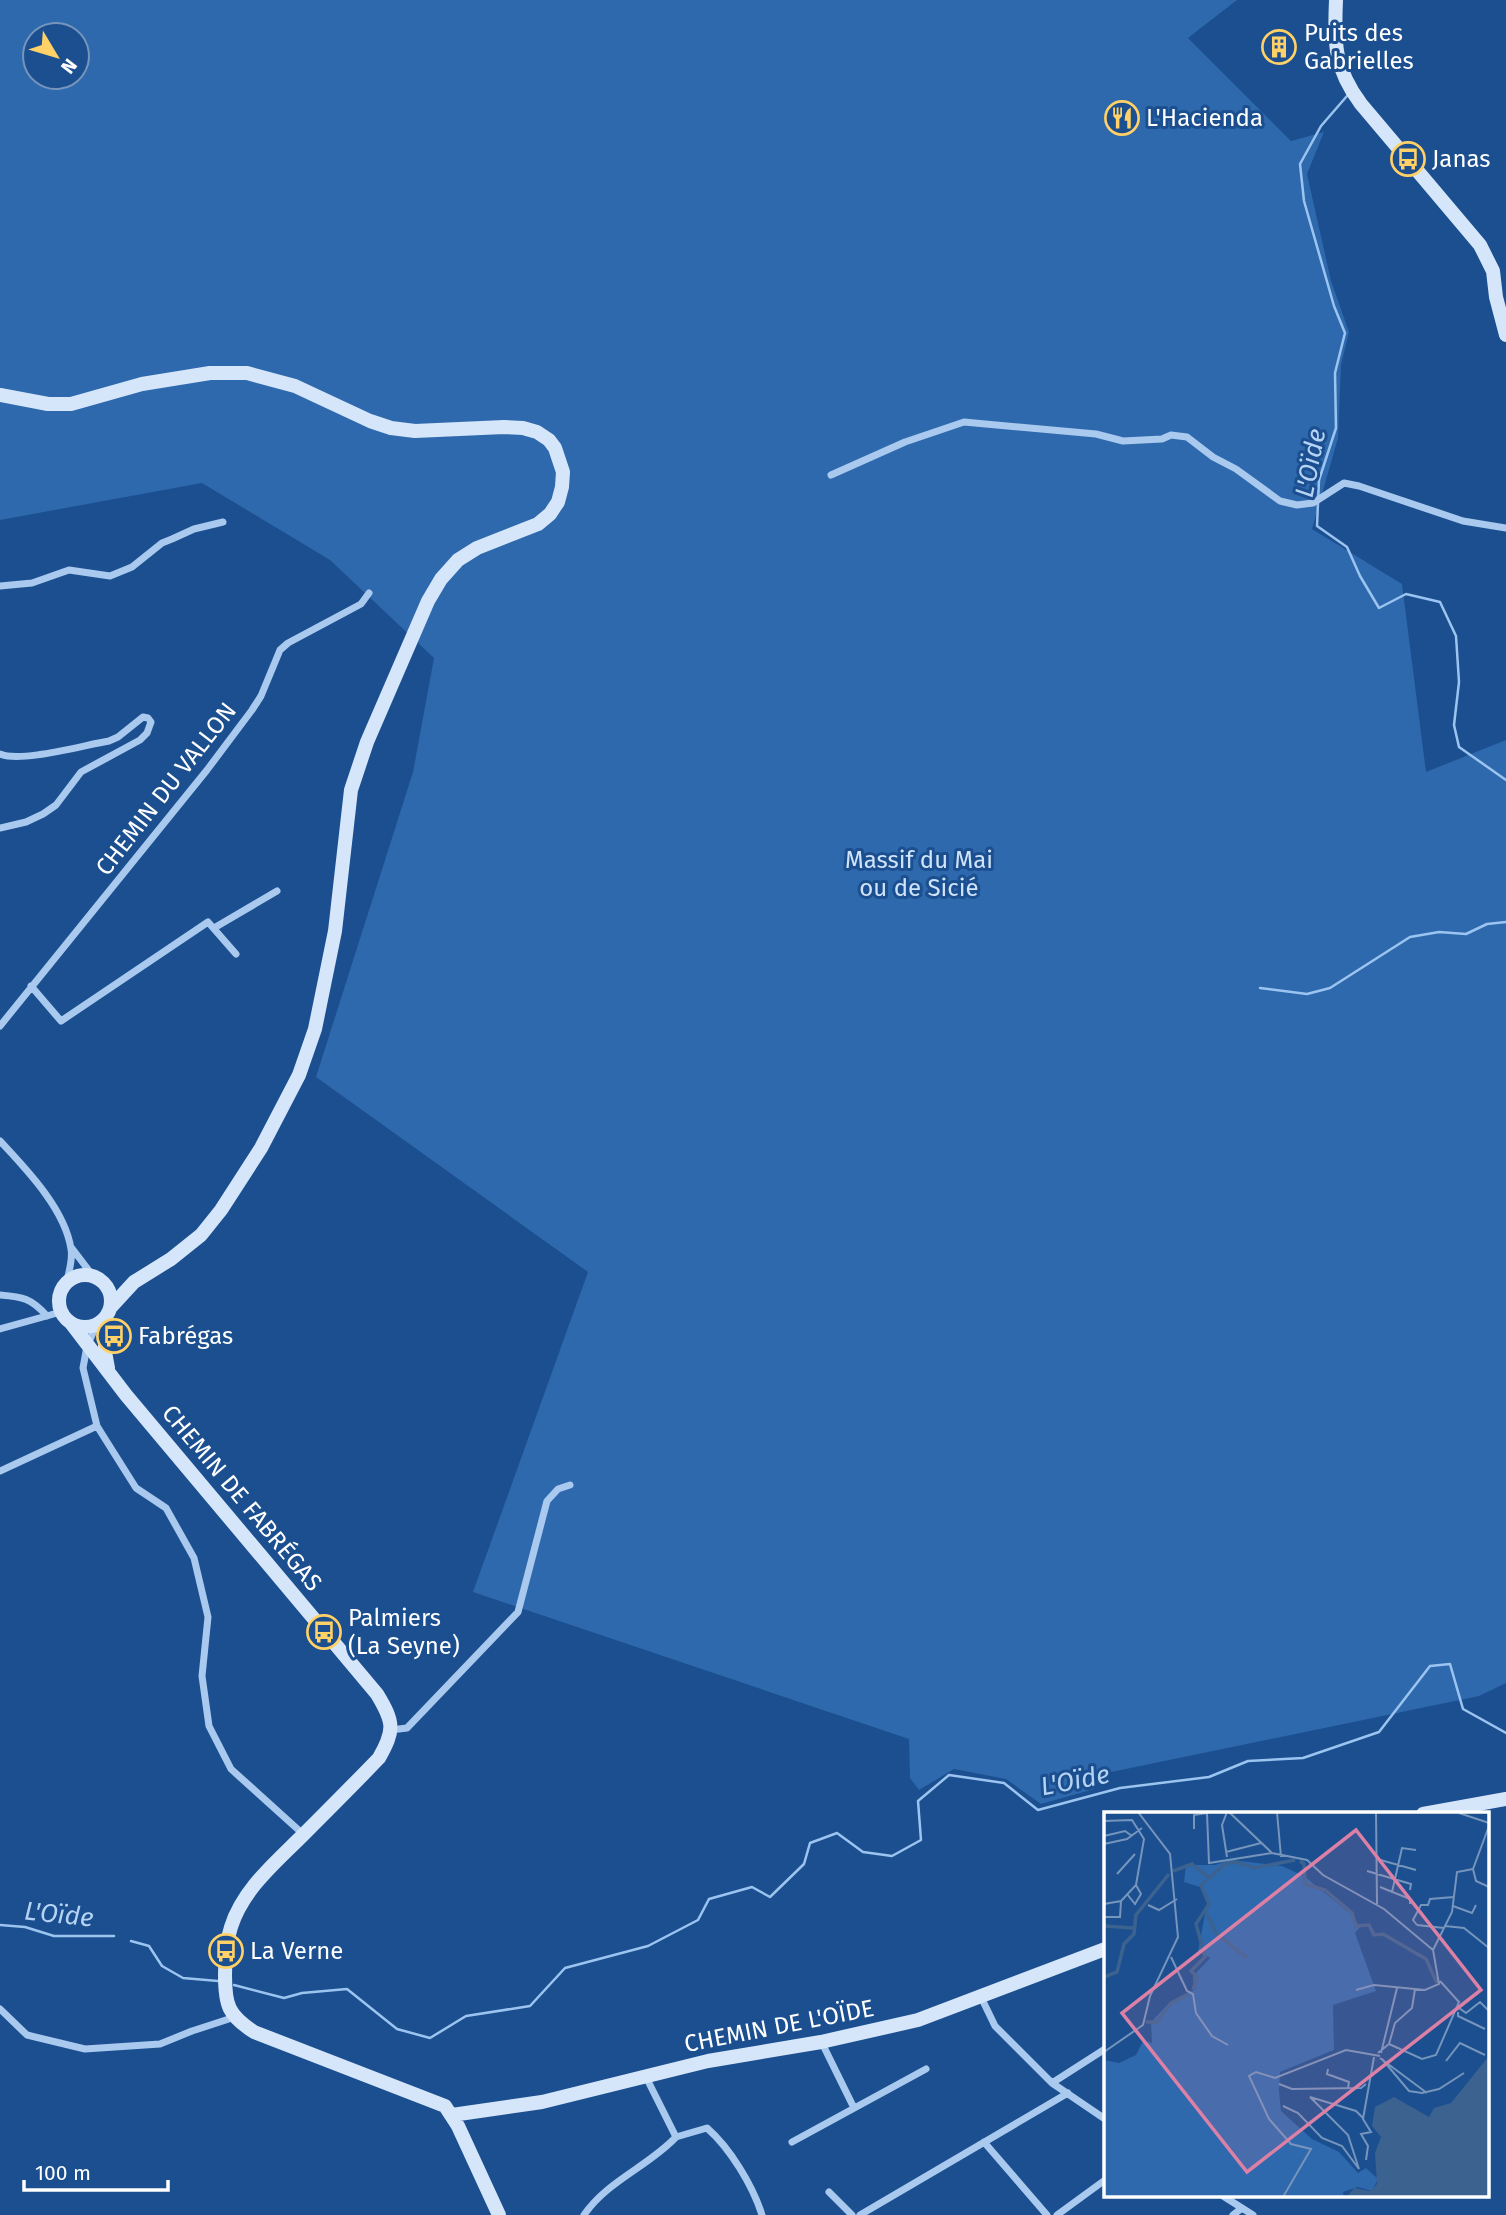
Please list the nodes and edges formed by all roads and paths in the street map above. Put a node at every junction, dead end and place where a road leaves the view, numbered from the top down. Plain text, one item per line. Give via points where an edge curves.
1 (1336, 0) edge
2 (1506, 335) edge
3 (0, 395) edge
4 (831, 475) dead end
5 (223, 522) dead end
6 (1506, 528) edge
7 (0, 586) edge
8 (369, 593) dead end
9 (0, 754) edge
10 (0, 828) edge
11 (277, 891) dead end
12 (214, 928) junction
13 (236, 954) dead end
14 (31, 986) junction
15 (0, 1026) edge
16 (0, 1140) edge
17 (71, 1246) junction
18 (96, 1277) junction
19 (67, 1281) junction
20 (134, 1282) junction
21 (0, 1295) edge
22 (54, 1314) junction
23 (104, 1316) junction
24 (71, 1323) junction
25 (0, 1329) edge
26 (87, 1346) junction
27 (109, 1373) junction
28 (97, 1426) junction
29 (0, 1471) edge
30 (570, 1485) dead end
31 (391, 1730) junction
32 (1506, 1799) edge
33 (1434, 1812) edge
34 (303, 1835) junction
35 (1104, 1949) edge
36 (981, 1997) junction
37 (0, 2008) edge
38 (235, 2018) junction
39 (821, 2042) junction
40 (1104, 2050) edge
41 (926, 2069) dead end
42 (646, 2077) junction
43 (1052, 2083) junction
44 (1068, 2093) junction
45 (855, 2108) junction
46 (452, 2115) junction
47 (1104, 2118) edge
48 (676, 2137) junction
49 (792, 2142) dead end
50 (984, 2142) junction
51 (1104, 2181) edge
52 (829, 2192) dead end
53 (1226, 2198) edge
54 (1242, 2208) junction
55 (499, 2215) edge
56 (584, 2215) edge
57 (762, 2215) edge
58 (852, 2215) edge
59 (860, 2215) edge
60 (1047, 2215) edge
61 (1057, 2215) edge
62 (1233, 2215) edge
63 (1254, 2215) edge

1 - 2 street via 1335,48 1344,79 1480,245 1493,271
3 - 20 street via 71,404 142,384 210,373 247,373 295,386 391,428 415,432 530,430 549,440 563,472 558,502 550,514 538,524 458,560 428,601 351,790 335,930 315,1029 299,1075 261,1148 221,1210 201,1235
4 - 6 street via 964,422 1123,440 1171,435 1187,437 1280,501 1313,503 1344,483 1464,522
5 - 7 street via 162,543 132,567 110,576 69,570 32,583
8 - 14 street, CHEMIN DU VALLON via 361,604 280,650 252,710
9 - 10 street via 36,755 109,741 143,717 150,722 140,740 81,772 50,810
11 - 12 street
12 - 13 street
12 - 14 street via 208,922 61,1020
14 - 15 street, CHEMIN DU VALLON
16 - 17 street via 50,1201
17 - 18 street
17 - 19 street
18 - 19 street via 75,1276
18 - 20 street
18 - 23 street via 110,1294
19 - 22 street
20 - 23 street
21 - 22 street via 23,1297
22 - 24 street
22 - 25 street
23 - 24 street via 87,1327
23 - 26 street
23 - 27 street
24 - 26 street, CHEMIN DE FABRÉGAS
26 - 27 street, CHEMIN DE FABRÉGAS
26 - 28 street via 83,1368
27 - 31 street, CHEMIN DE FABRÉGAS via 377,1694 388,1712
28 - 29 street
28 - 34 street via 136,1488 166,1508 194,1558 208,1617 202,1675 209,1727 231,1769
30 - 31 street via 558,1489 547,1501 518,1612 407,1728
31 - 34 street via 379,1758
32 - 33 street
34 - 38 street via 252,1889 231,1926 225,1997
35 - 36 street, CHEMIN DE L'OÏDE
36 - 39 street, CHEMIN DE L'OÏDE via 918,2020
36 - 43 street via 995,2026
37 - 38 street via 27,2035 85,2049 160,2045
38 - 46 street via 254,2032 445,2106
39 - 42 street, CHEMIN DE L'OÏDE
39 - 45 street
40 - 43 street
41 - 45 street
42 - 46 street, CHEMIN DE L'OÏDE via 542,2102
42 - 48 street
43 - 44 street
44 - 47 street
44 - 50 street
45 - 49 street
46 - 55 street
48 - 56 street via 590,2205
48 - 57 street via 707,2128 756,2196
50 - 59 street
50 - 60 street
51 - 61 street
52 - 58 street
53 - 54 street
54 - 62 street
54 - 63 street

